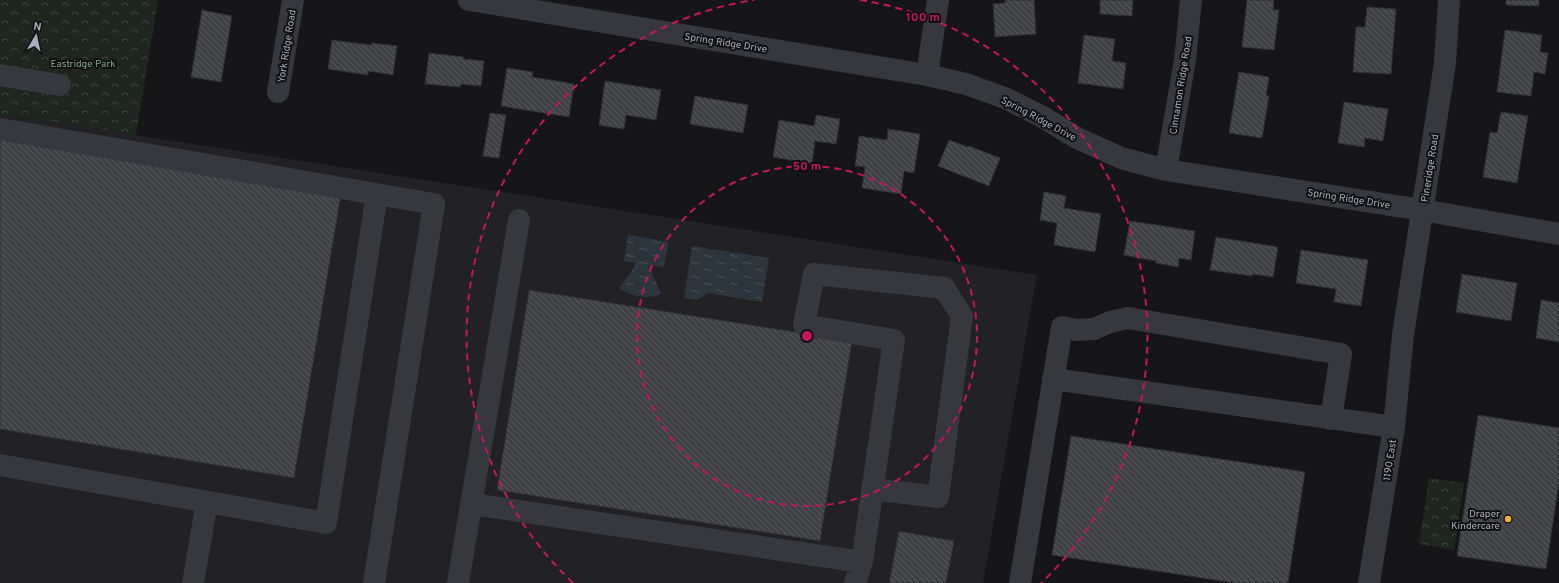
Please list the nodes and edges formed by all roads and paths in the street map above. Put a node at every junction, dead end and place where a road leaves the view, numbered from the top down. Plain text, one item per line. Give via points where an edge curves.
1 (293, 0) edge
2 (469, 0) edge
3 (938, 0) edge
4 (1191, 0) edge
5 (1449, 0) edge
6 (542, 6) edge
7 (928, 75) junction
8 (0, 76) edge
9 (60, 85) dead end
10 (278, 92) dead end
11 (0, 129) edge
12 (1166, 170) junction
13 (377, 194) junction
14 (1422, 210) junction
15 (519, 220) dead end
16 (1559, 234) edge
17 (1403, 336) joint
18 (1053, 379) junction
19 (1331, 419) junction
20 (1394, 427) junction
21 (0, 465) edge
22 (872, 489) junction
23 (207, 502) junction
24 (472, 504) junction
25 (862, 562) junction
26 (193, 583) edge
27 (374, 583) edge
28 (458, 583) edge
29 (855, 583) edge
30 (1020, 583) edge
31 (1369, 583) edge

1 - 10 street, York Ridge Road
2 - 6 street, Spring Ridge Drive
3 - 7 street
4 - 12 street, Cinnamon Ridge Road via 1185,60
5 - 14 street, Pineridge Road via 1445,63
6 - 7 street, Spring Ridge Drive
7 - 12 street, Spring Ridge Drive via 966,84 1005,98 1077,138 1121,158
8 - 9 street
11 - 13 street
12 - 14 street, Spring Ridge Drive
13 - 23 street via 326,523
13 - 27 street via 434,204
14 - 16 street, Spring Ridge Drive
14 - 17 street, Pineridge Road
15 - 24 street
17 - 20 street, 1190 East
18 - 19 street
18 - 19 street via 1062,327 1076,330 1094,329 1128,318 1341,354
18 - 30 street
19 - 20 street
20 - 31 street, 1190 East
21 - 23 street
22 - 22 street via 894,340 804,325 814,274 944,288 962,316 938,497
22 - 25 street
23 - 26 street
24 - 25 street
24 - 28 street
25 - 29 street

